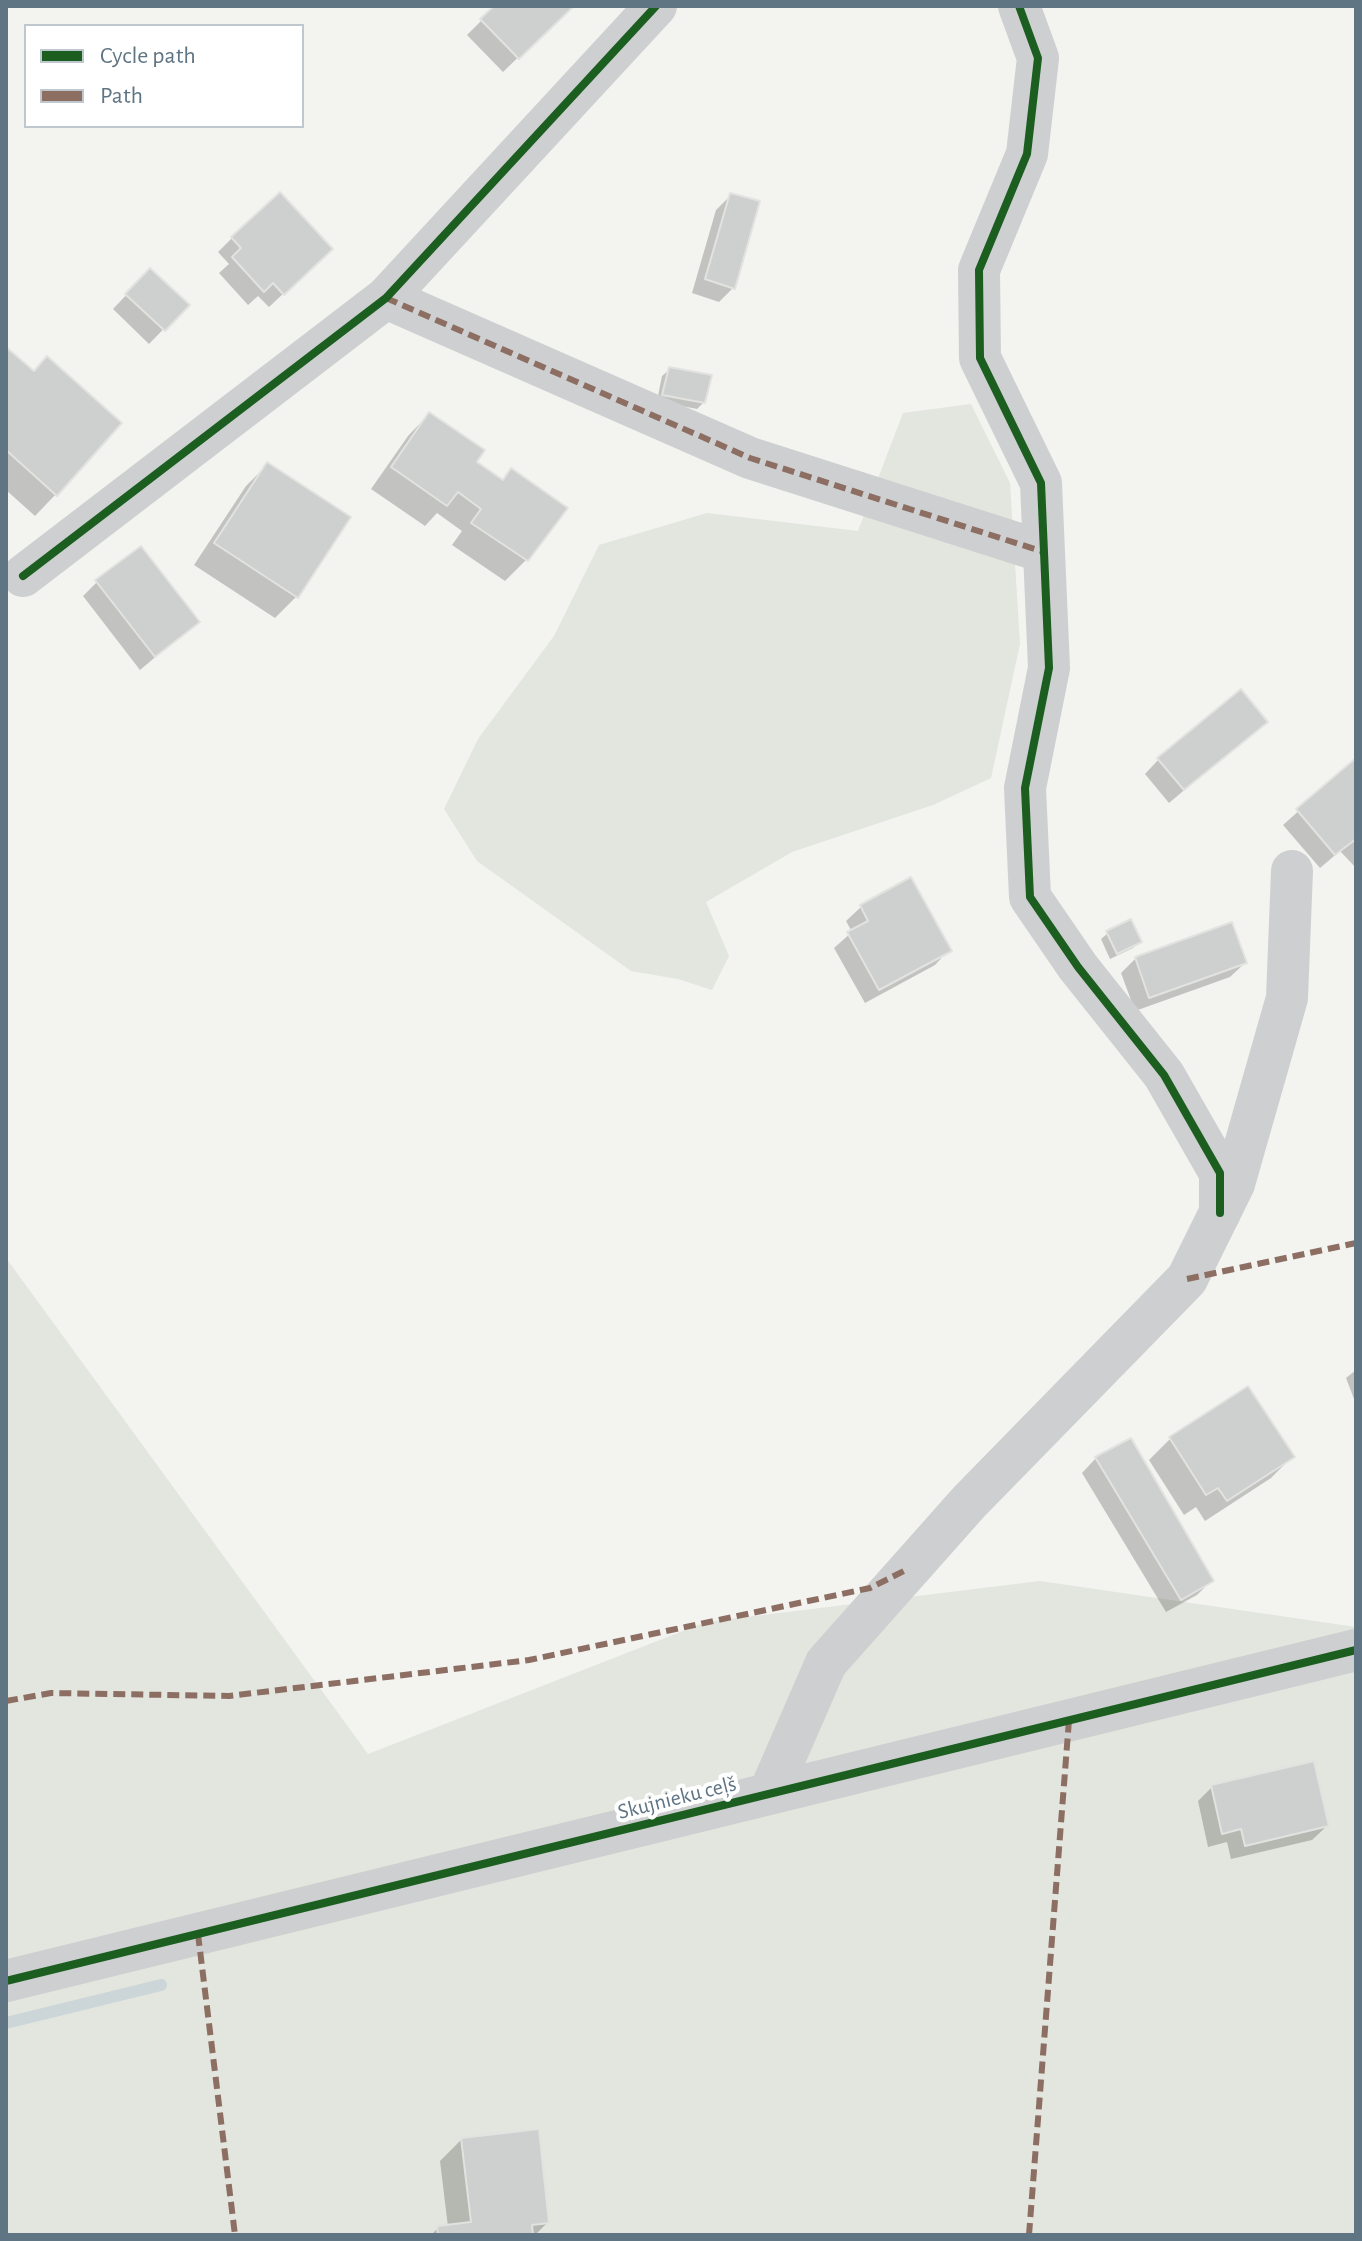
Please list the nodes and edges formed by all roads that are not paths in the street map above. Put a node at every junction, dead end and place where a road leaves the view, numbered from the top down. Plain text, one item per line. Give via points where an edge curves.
1 (656, 6) edge
2 (1019, 6) edge
3 (386, 298) junction
4 (1044, 552) junction
5 (23, 576) dead end
6 (1292, 871) dead end
7 (1220, 1213) junction
8 (1356, 1650) edge
9 (769, 1794) junction
10 (6, 1981) edge

1 - 3 street
2 - 4 street via 1038,58 1027,154 979,270 980,358 1041,483
3 - 4 street via 750,458
3 - 5 street
4 - 7 street via 1049,668 1025,788 1030,897 1164,1075 1220,1173
6 - 7 street via 1287,998 1234,1184
7 - 9 street via 1187,1279 969,1502 826,1663
8 - 9 street, Skujnieku ceļš
9 - 10 street, Skujnieku ceļš

